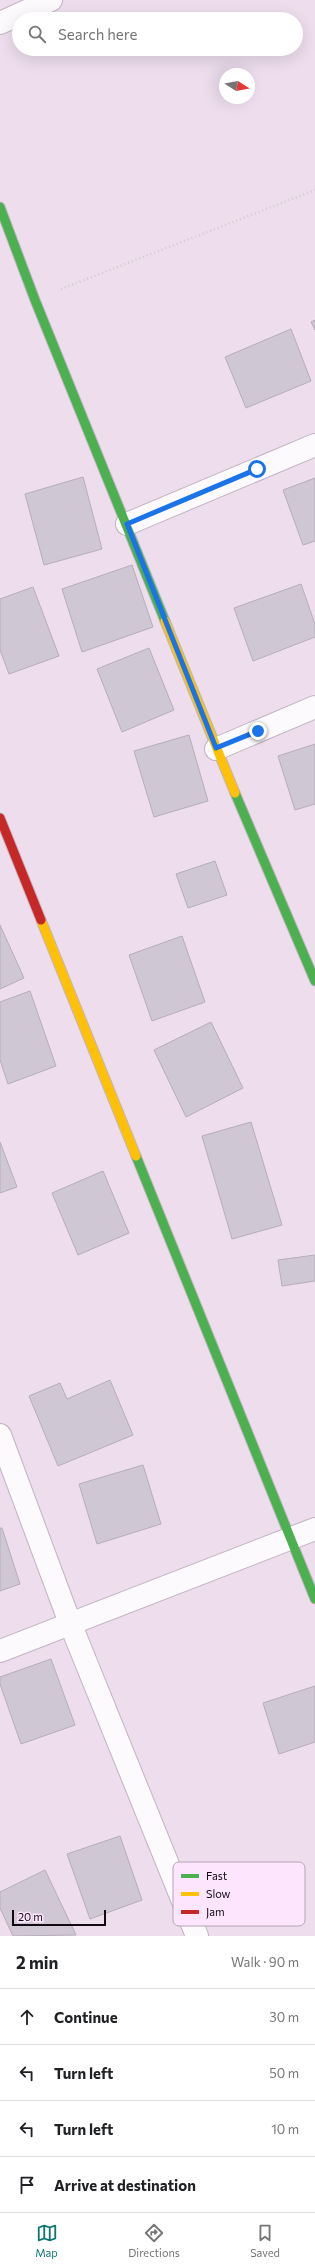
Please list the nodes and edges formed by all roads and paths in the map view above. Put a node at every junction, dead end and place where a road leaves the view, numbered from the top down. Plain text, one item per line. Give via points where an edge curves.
1 (51, 0) edge
2 (24, 12) edge
3 (12, 18) edge
4 (0, 23) edge
5 (315, 190) edge
6 (0, 207) edge
7 (35, 300) junction
8 (315, 445) edge
9 (127, 524) junction
10 (315, 707) edge
11 (216, 748) junction
12 (0, 818) edge
13 (309, 950) edge
14 (315, 981) edge
15 (0, 1435) edge
16 (315, 1529) edge
17 (292, 1539) junction
18 (315, 1599) edge
19 (70, 1623) junction
20 (0, 1651) edge
21 (173, 1877) edge
22 (193, 1926) edge
23 (197, 1936) edge

1 - 2 street
3 - 4 street
5 - 7 path
6 - 7 street
7 - 9 street
8 - 9 street
9 - 11 street
10 - 11 street
11 - 13 street
12 - 17 street
13 - 14 street
15 - 19 street
16 - 17 street
17 - 18 street
17 - 19 street
19 - 20 street
19 - 21 street
22 - 23 street

